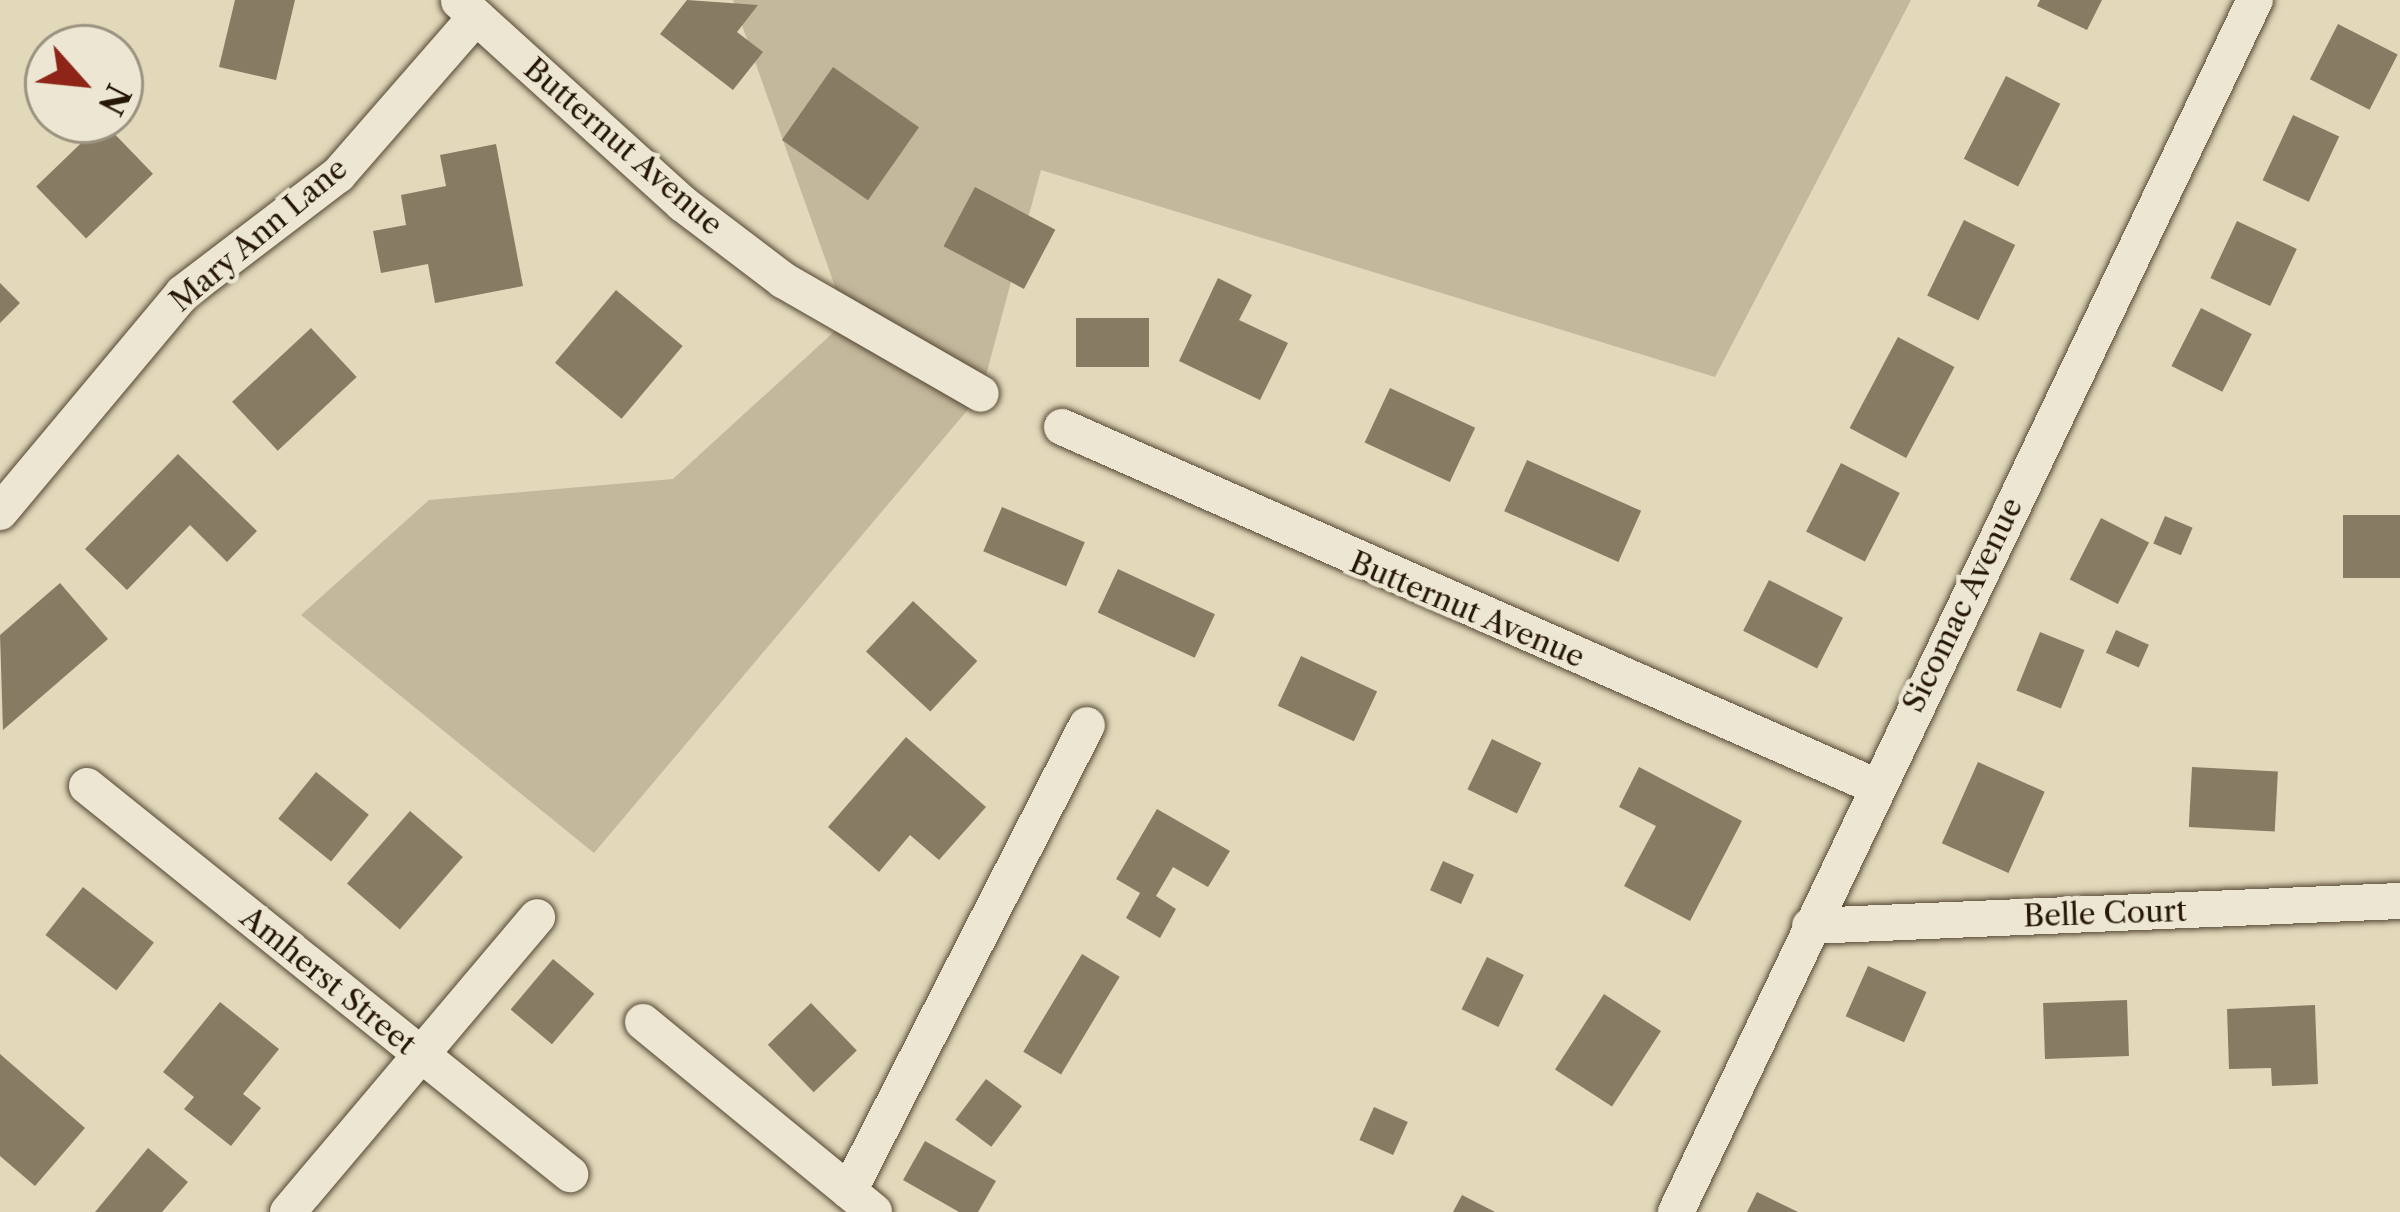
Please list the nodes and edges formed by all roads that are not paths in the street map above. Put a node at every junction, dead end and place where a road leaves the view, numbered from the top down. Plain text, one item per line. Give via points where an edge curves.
1 (2255, 0) edge
2 (467, 8) edge
3 (981, 394) dead end
4 (1062, 428) dead end
5 (0, 512) edge
6 (1087, 724) dead end
7 (87, 786) dead end
8 (1875, 786) junction
9 (2400, 902) edge
10 (537, 917) dead end
11 (1810, 926) junction
12 (643, 1022) dead end
13 (417, 1052) junction
14 (570, 1174) dead end
15 (862, 1201) edge
16 (288, 1212) edge
17 (1676, 1212) edge

1 - 8 street, Sicomac Avenue
2 - 3 street, Butternut Avenue via 683,204 783,280
2 - 5 street, Mary Ann Lane via 338,175 182,293
4 - 8 street, Butternut Avenue
6 - 15 street
7 - 13 street, Amherst Street
8 - 11 street, Sicomac Avenue
9 - 11 street, Belle Court
10 - 13 street
11 - 17 street, Sicomac Avenue
12 - 15 street
13 - 14 street, Amherst Street
13 - 16 street

